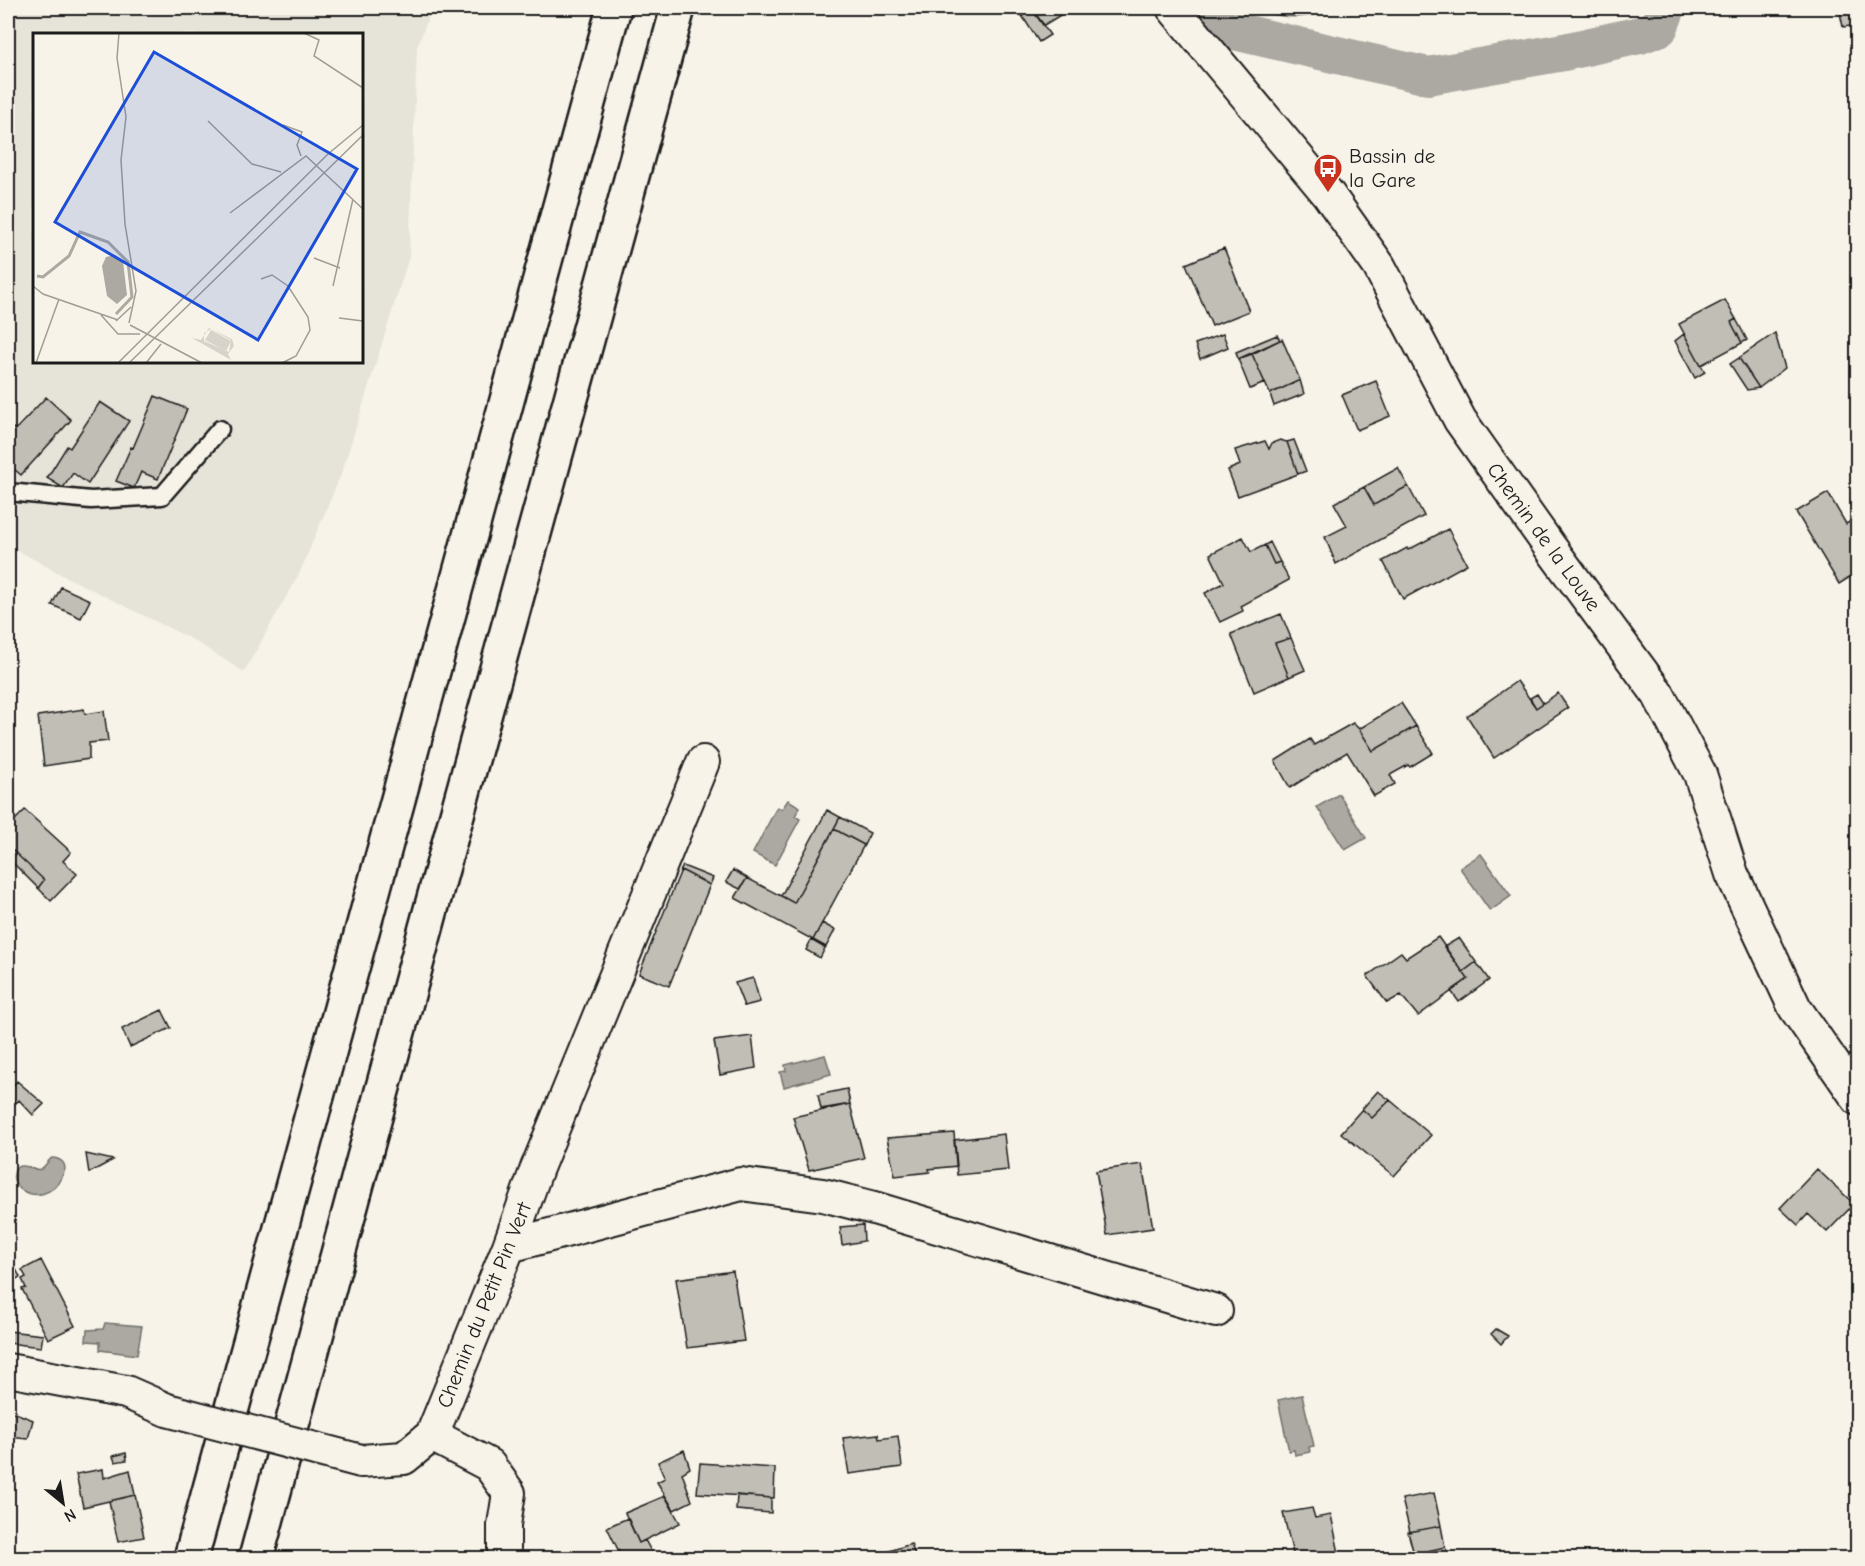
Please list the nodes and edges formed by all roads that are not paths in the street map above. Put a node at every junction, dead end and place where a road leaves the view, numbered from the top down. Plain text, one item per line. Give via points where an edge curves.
1 (614, 8) edge
2 (678, 8) edge
3 (1173, 8) edge
4 (220, 429) dead end
5 (8, 492) edge
6 (703, 762) dead end
7 (1857, 1099) edge
8 (509, 1246) junction
9 (1216, 1311) dead end
10 (8, 1370) edge
11 (432, 1435) junction
12 (191, 1558) edge
13 (256, 1558) edge
14 (504, 1558) edge

1 - 12 highway
2 - 13 highway
3 - 7 street, Chemin de la Louve via 1341,212 1379,266 1460,420 1658,694 1700,774 1732,874 1795,1008
4 - 5 lane via 162,496 91,501
6 - 8 street, Chemin du Petit Pin Vert via 537,1168
8 - 9 street via 741,1184 823,1195 874,1208
8 - 11 street, Chemin du Petit Pin Vert
10 - 11 street, Chemin du Petit Pin Vert, bridge via 126,1392 167,1410 362,1461 404,1458
11 - 14 street via 489,1465 509,1492

